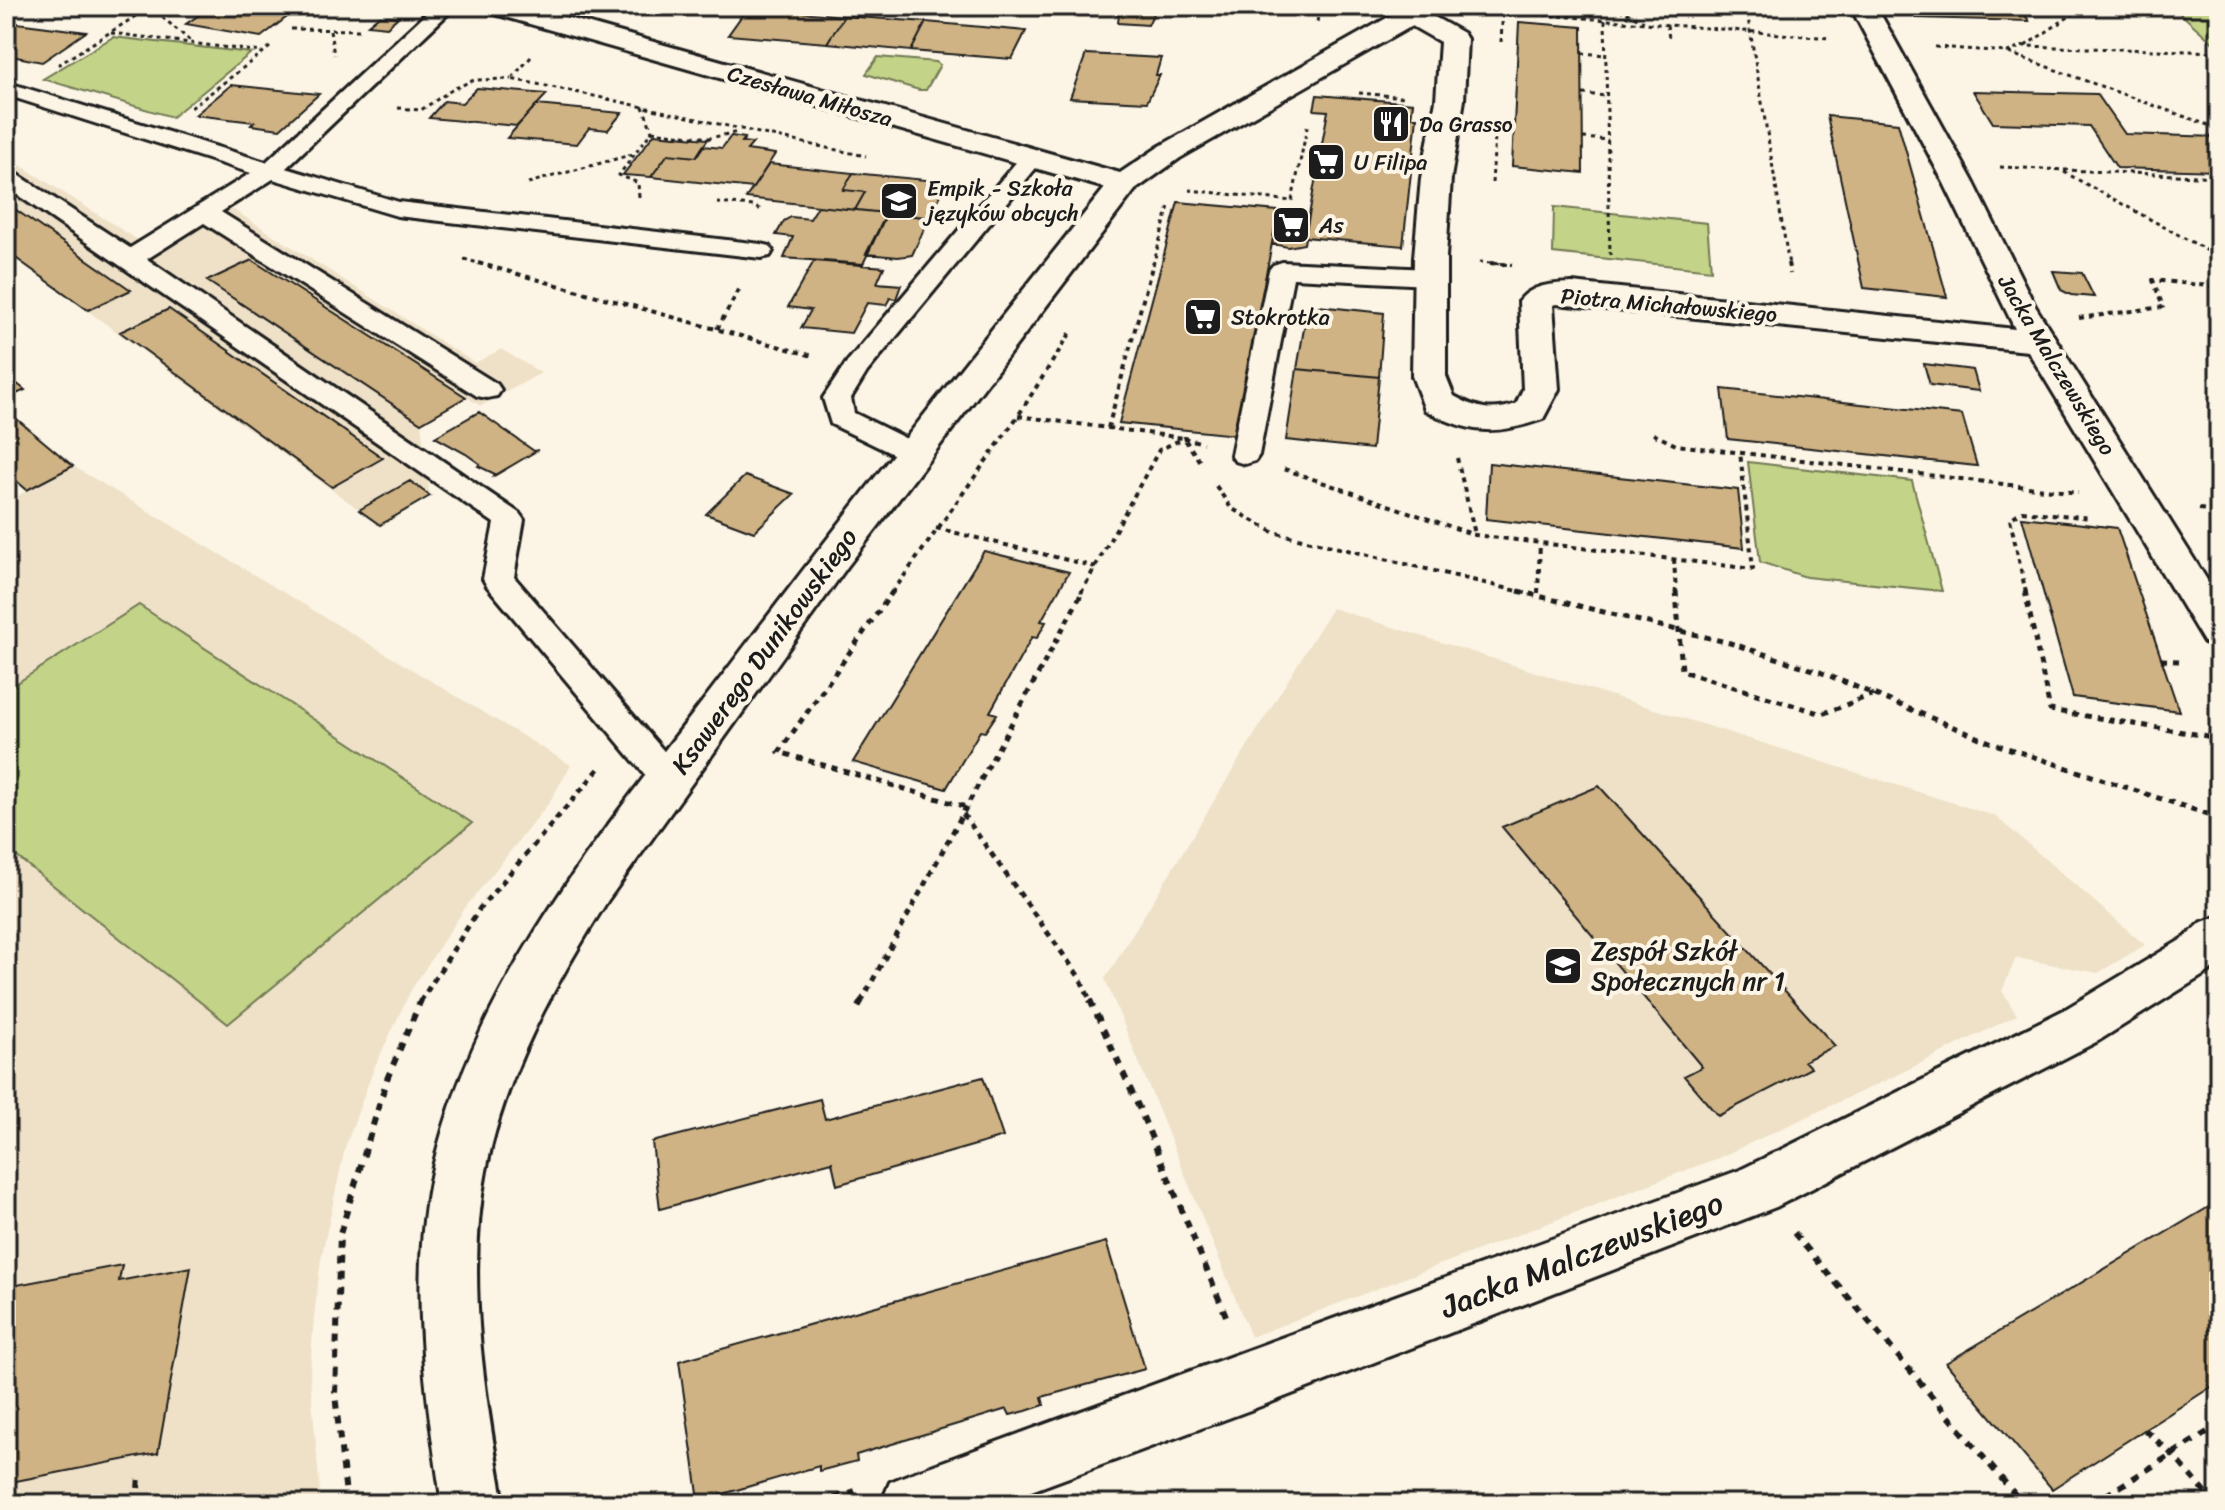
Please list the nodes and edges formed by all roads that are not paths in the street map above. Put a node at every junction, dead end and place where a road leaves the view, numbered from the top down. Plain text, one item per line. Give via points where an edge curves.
1 (446, 6) edge
2 (497, 6) edge
3 (1863, 6) edge
4 (532, 10) edge
5 (1420, 10) edge
6 (11, 89) edge
7 (1032, 158) junction
8 (270, 171) junction
9 (6, 177) edge
10 (1124, 184) junction
11 (204, 212) junction
12 (761, 251) dead end
13 (130, 259) junction
14 (1429, 277) junction
15 (2042, 342) junction
16 (487, 390) dead end
17 (911, 452) junction
18 (1245, 455) road end
19 (2219, 632) edge
20 (669, 780) junction
21 (2219, 936) edge
22 (473, 1504) edge
23 (912, 1504) edge

1 - 8 lane
2 - 4 street, Czesława Miłosza
3 - 15 street, Jacka Malczewskiego via 1959,183 2018,306
4 - 7 street, Czesława Miłosza via 561,24
5 - 10 street, Ksawerego Dunikowskiego via 1172,170
5 - 14 street via 1454,39
6 - 8 lane
7 - 10 street, Czesława Miłosza
7 - 17 lane via 856,368 837,398 841,418
8 - 11 lane
8 - 12 lane via 397,209
9 - 13 lane
10 - 17 street, Ksawerego Dunikowskiego
11 - 13 lane
11 - 16 lane
13 - 20 lane via 509,520 498,579
14 - 15 street, Piotra Michałowskiego via 1429,376 1438,402 1466,417 1499,423 1530,411 1541,389 1536,301 1549,294
14 - 18 lane via 1282,270
15 - 19 street, Jacka Malczewskiego
17 - 20 street, Ksawerego Dunikowskiego
20 - 22 street, Ksawerego Dunikowskiego via 539,966 492,1063 472,1124 456,1188 451,1290 457,1389
21 - 23 street, Jacka Malczewskiego via 2080,1026 1757,1189

